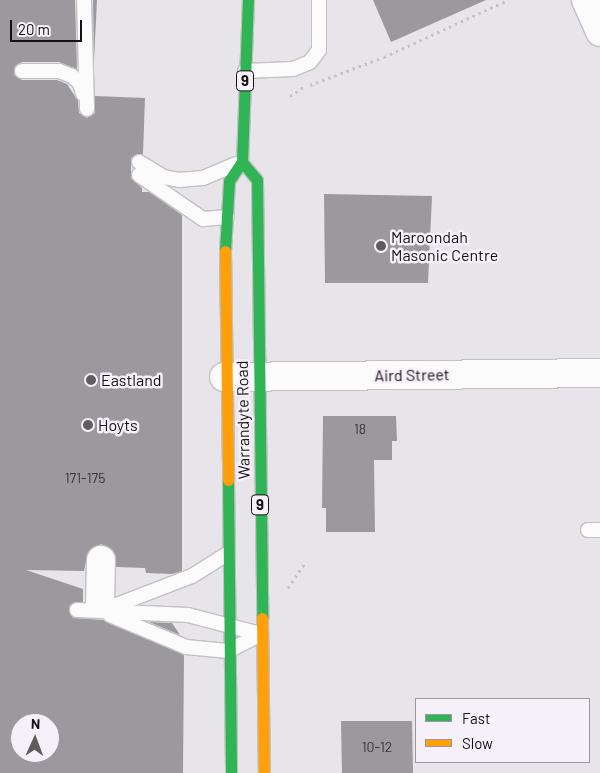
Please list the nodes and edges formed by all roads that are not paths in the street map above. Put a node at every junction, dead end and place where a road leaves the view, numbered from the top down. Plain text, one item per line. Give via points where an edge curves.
1 (84, 0) edge
2 (248, 0) edge
3 (319, 0) edge
4 (586, 0) edge
5 (600, 32) edge
6 (22, 71) dead end
7 (245, 71) junction
8 (242, 162) junction
9 (257, 180) junction
10 (227, 217) junction
11 (600, 373) edge
12 (224, 377) junction
13 (258, 377) junction
14 (227, 554) junction
15 (101, 560) dead end
16 (92, 609) junction
17 (227, 624) junction
18 (261, 634) junction
19 (228, 651) junction
20 (231, 773) edge
21 (264, 773) edge

1 - 6 lane via 83,58 87,109 80,83 72,76 59,71
2 - 7 main road, 9
3 - 7 lane via 319,50 310,62 293,69
4 - 5 street
7 - 8 main road, 9
8 - 9 main road
8 - 10 main road, Warrandyte Road / 9 via 228,181
8 - 10 lane via 203,178 179,180 139,168 203,219
9 - 10 main road
9 - 13 main road, Warrandyte Road / 9
10 - 12 main road, Warrandyte Road / 9
11 - 13 street, Aird Street
12 - 13 street, Aird Street
12 - 14 main road, Warrandyte Road / 9
13 - 18 main road, Warrandyte Road / 9
14 - 16 lane via 192,576
14 - 17 main road, Warrandyte Road / 9
15 - 16 street
16 - 17 lane via 188,615
16 - 19 lane via 186,647
17 - 18 lane
17 - 19 main road, Warrandyte Road / 9
18 - 19 lane
18 - 21 main road, Warrandyte Road / 9
19 - 20 main road, Warrandyte Road / 9

